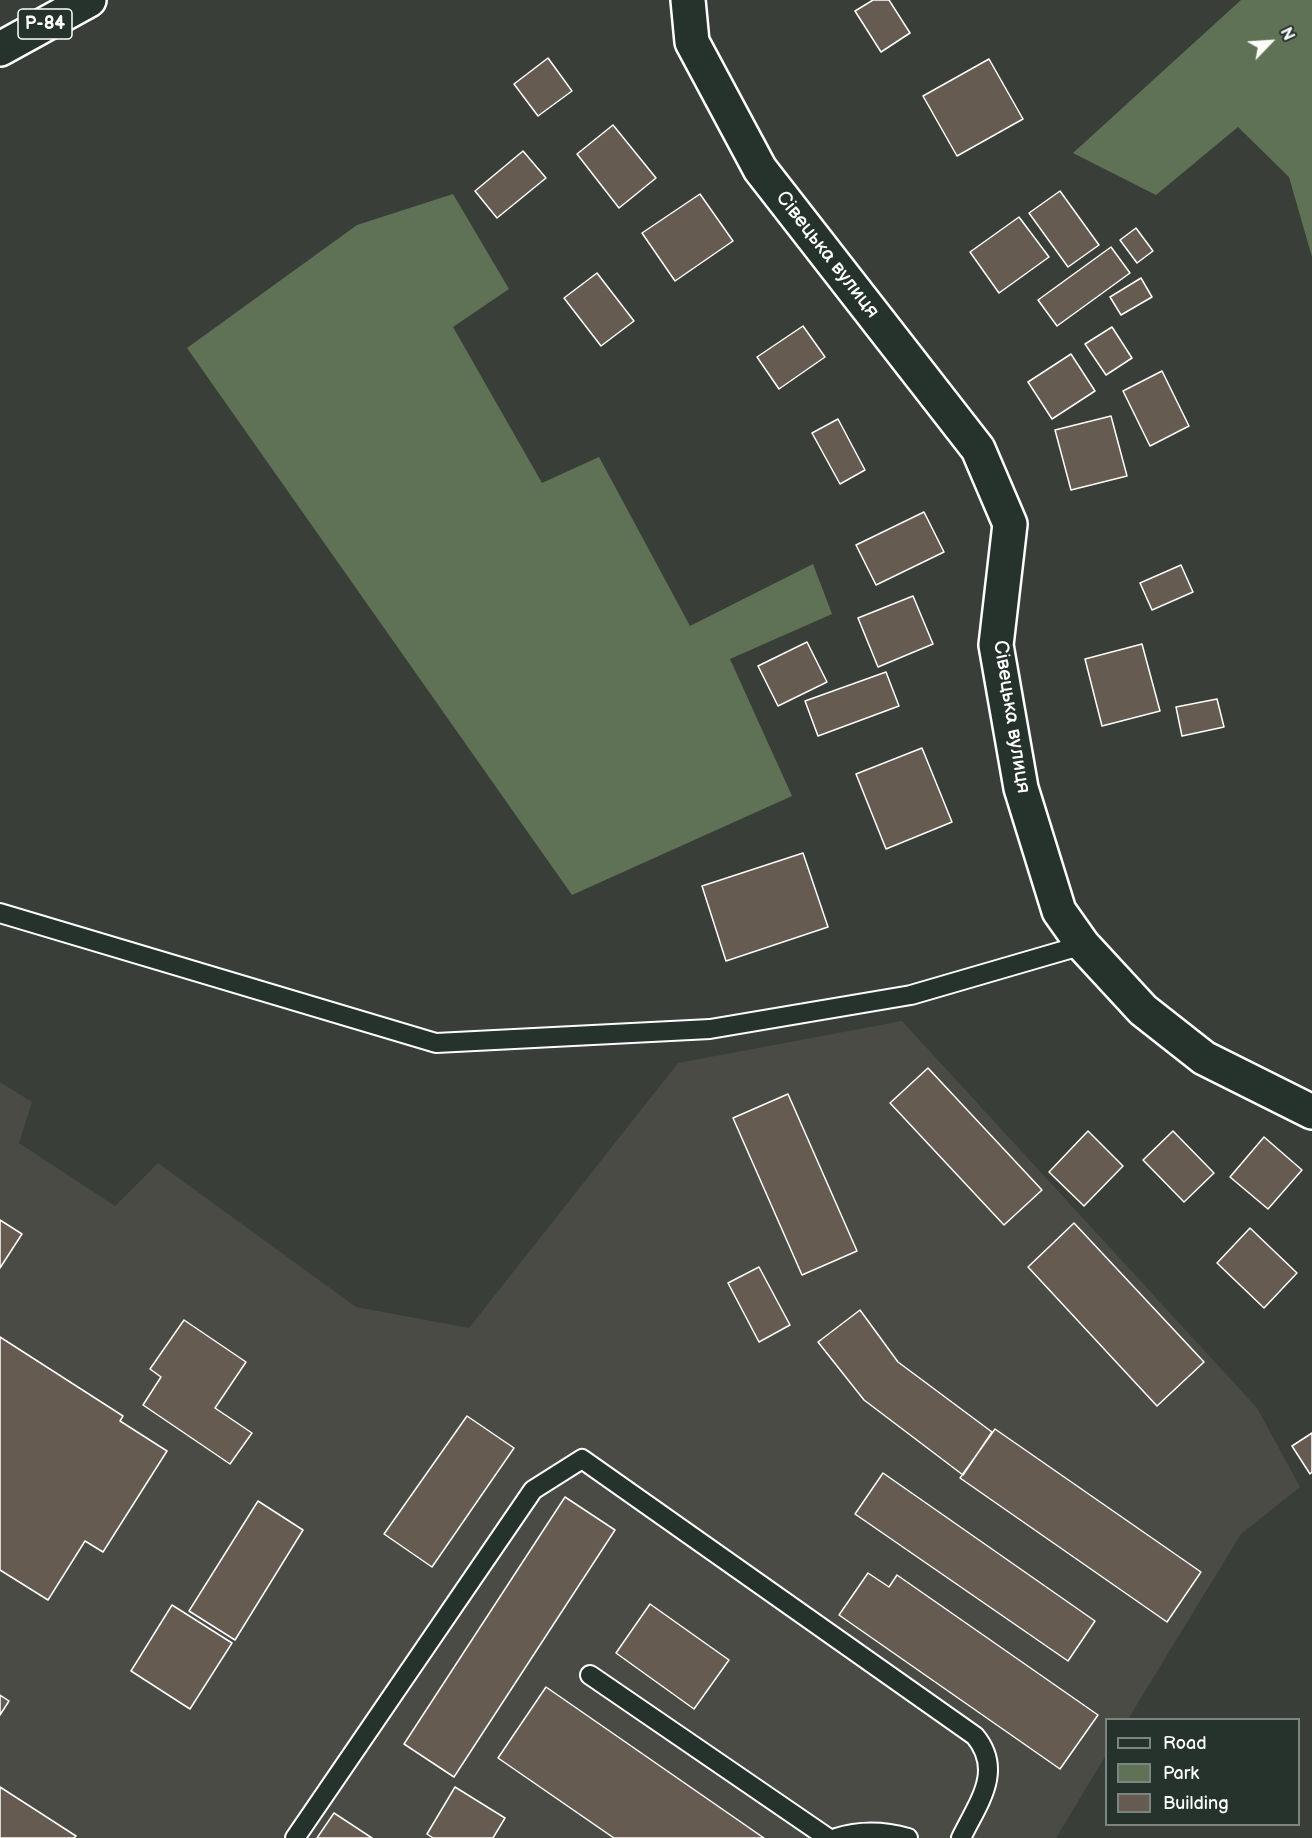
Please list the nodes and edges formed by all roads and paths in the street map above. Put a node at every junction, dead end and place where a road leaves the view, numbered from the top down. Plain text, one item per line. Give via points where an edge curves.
1 (89, 0) edge
2 (688, 0) edge
3 (0, 49) edge
4 (0, 913) edge
5 (1083, 945) junction
6 (1312, 1112) edge
7 (590, 1675) dead end
8 (295, 1838) edge
9 (828, 1838) edge
10 (836, 1838) edge
11 (908, 1838) edge
12 (962, 1838) edge

1 - 3 street, Р-84
2 - 5 street, Сівецька вулиця via 692,42 760,169 978,449 1010,524 996,645 1021,788 1059,911
4 - 5 lane via 436,1043 710,1029 911,995
5 - 6 street, Сівецька вулиця via 1143,1010 1204,1058
7 - 9 lane
8 - 12 lane via 534,1490 582,1459 975,1736 988,1756 990,1768
10 - 11 lane via 871,1832

